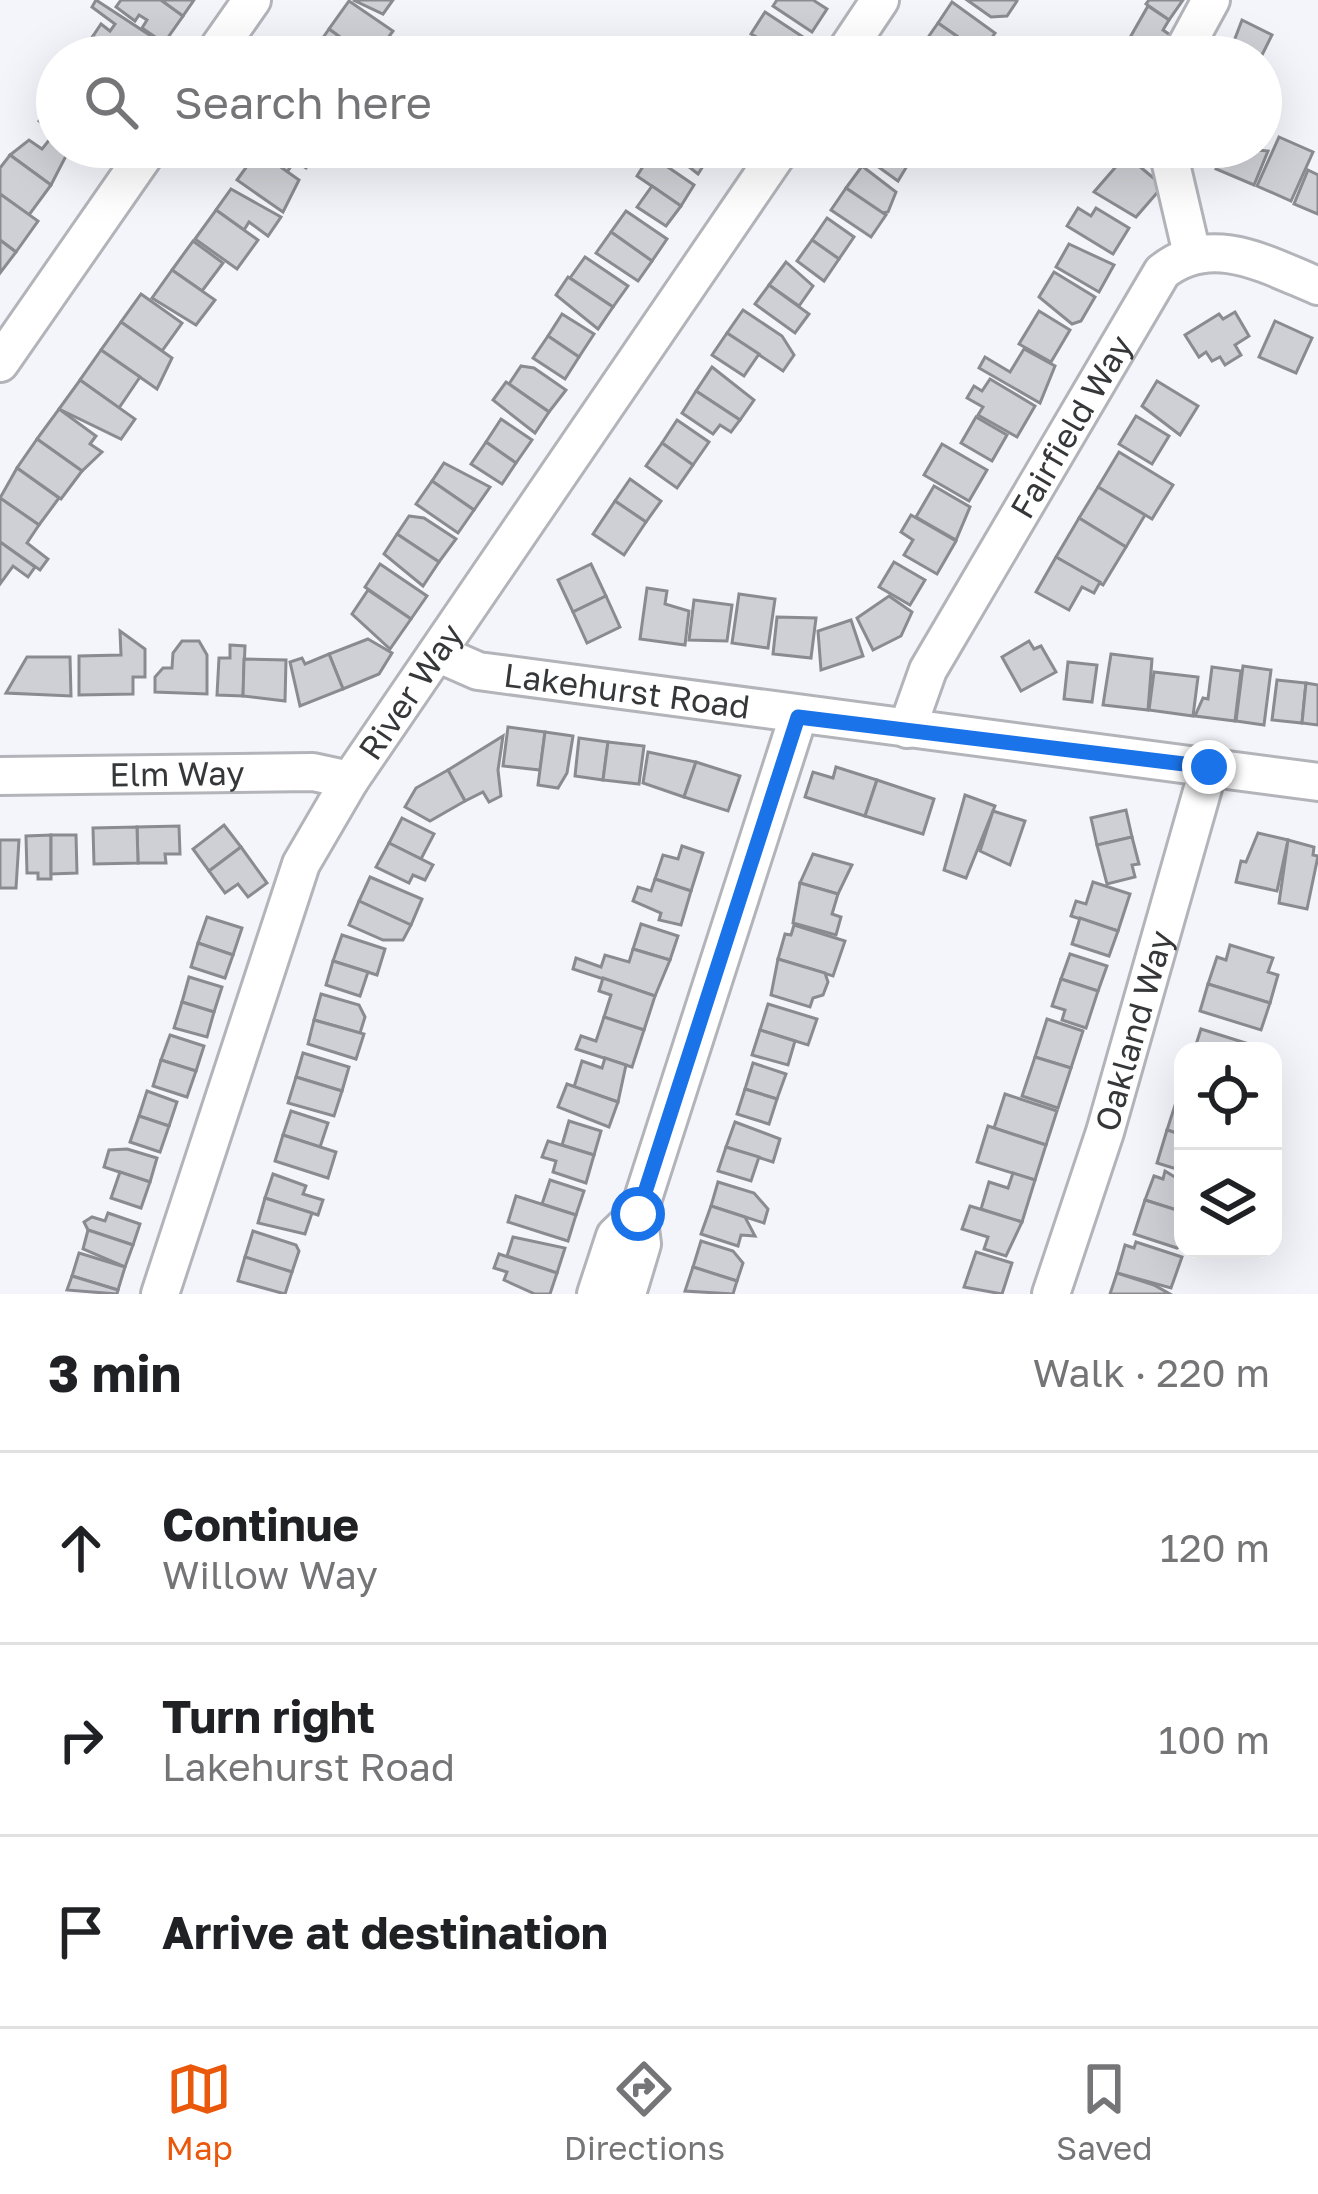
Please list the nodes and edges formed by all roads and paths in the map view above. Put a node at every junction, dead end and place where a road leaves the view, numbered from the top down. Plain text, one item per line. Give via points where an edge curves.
1 (252, 0) edge
2 (880, 0) edge
3 (1211, 0) edge
4 (227, 36) edge
5 (856, 36) edge
6 (1191, 36) edge
7 (135, 168) edge
8 (768, 168) edge
9 (1172, 168) edge
10 (1192, 254) junction
11 (1318, 286) edge
12 (0, 363) edge
13 (437, 653) junction
14 (798, 717) junction
15 (907, 729) junction
16 (1209, 767) junction
17 (0, 776) edge
18 (350, 780) junction
19 (1318, 782) edge
20 (638, 1214) junction
21 (160, 1294) edge
22 (596, 1294) edge
23 (627, 1294) edge
24 (1051, 1294) edge

1 - 4 street
2 - 5 street
3 - 6 street
7 - 12 street
8 - 13 street, River Way
9 - 10 street
10 - 11 street via 1242,256
10 - 15 street, Fairfield Way via 1162,272 928,670
13 - 14 street, Lakehurst Road via 478,671
13 - 18 street, River Way
14 - 15 street, Lakehurst Road
14 - 20 street
15 - 16 street, Lakehurst Road
16 - 19 street, Lakehurst Road
16 - 24 street, Oakland Way
17 - 18 street, Elm Way via 313,772
18 - 21 street, River Way via 301,863
20 - 22 street via 614,1236
20 - 23 street via 642,1244

